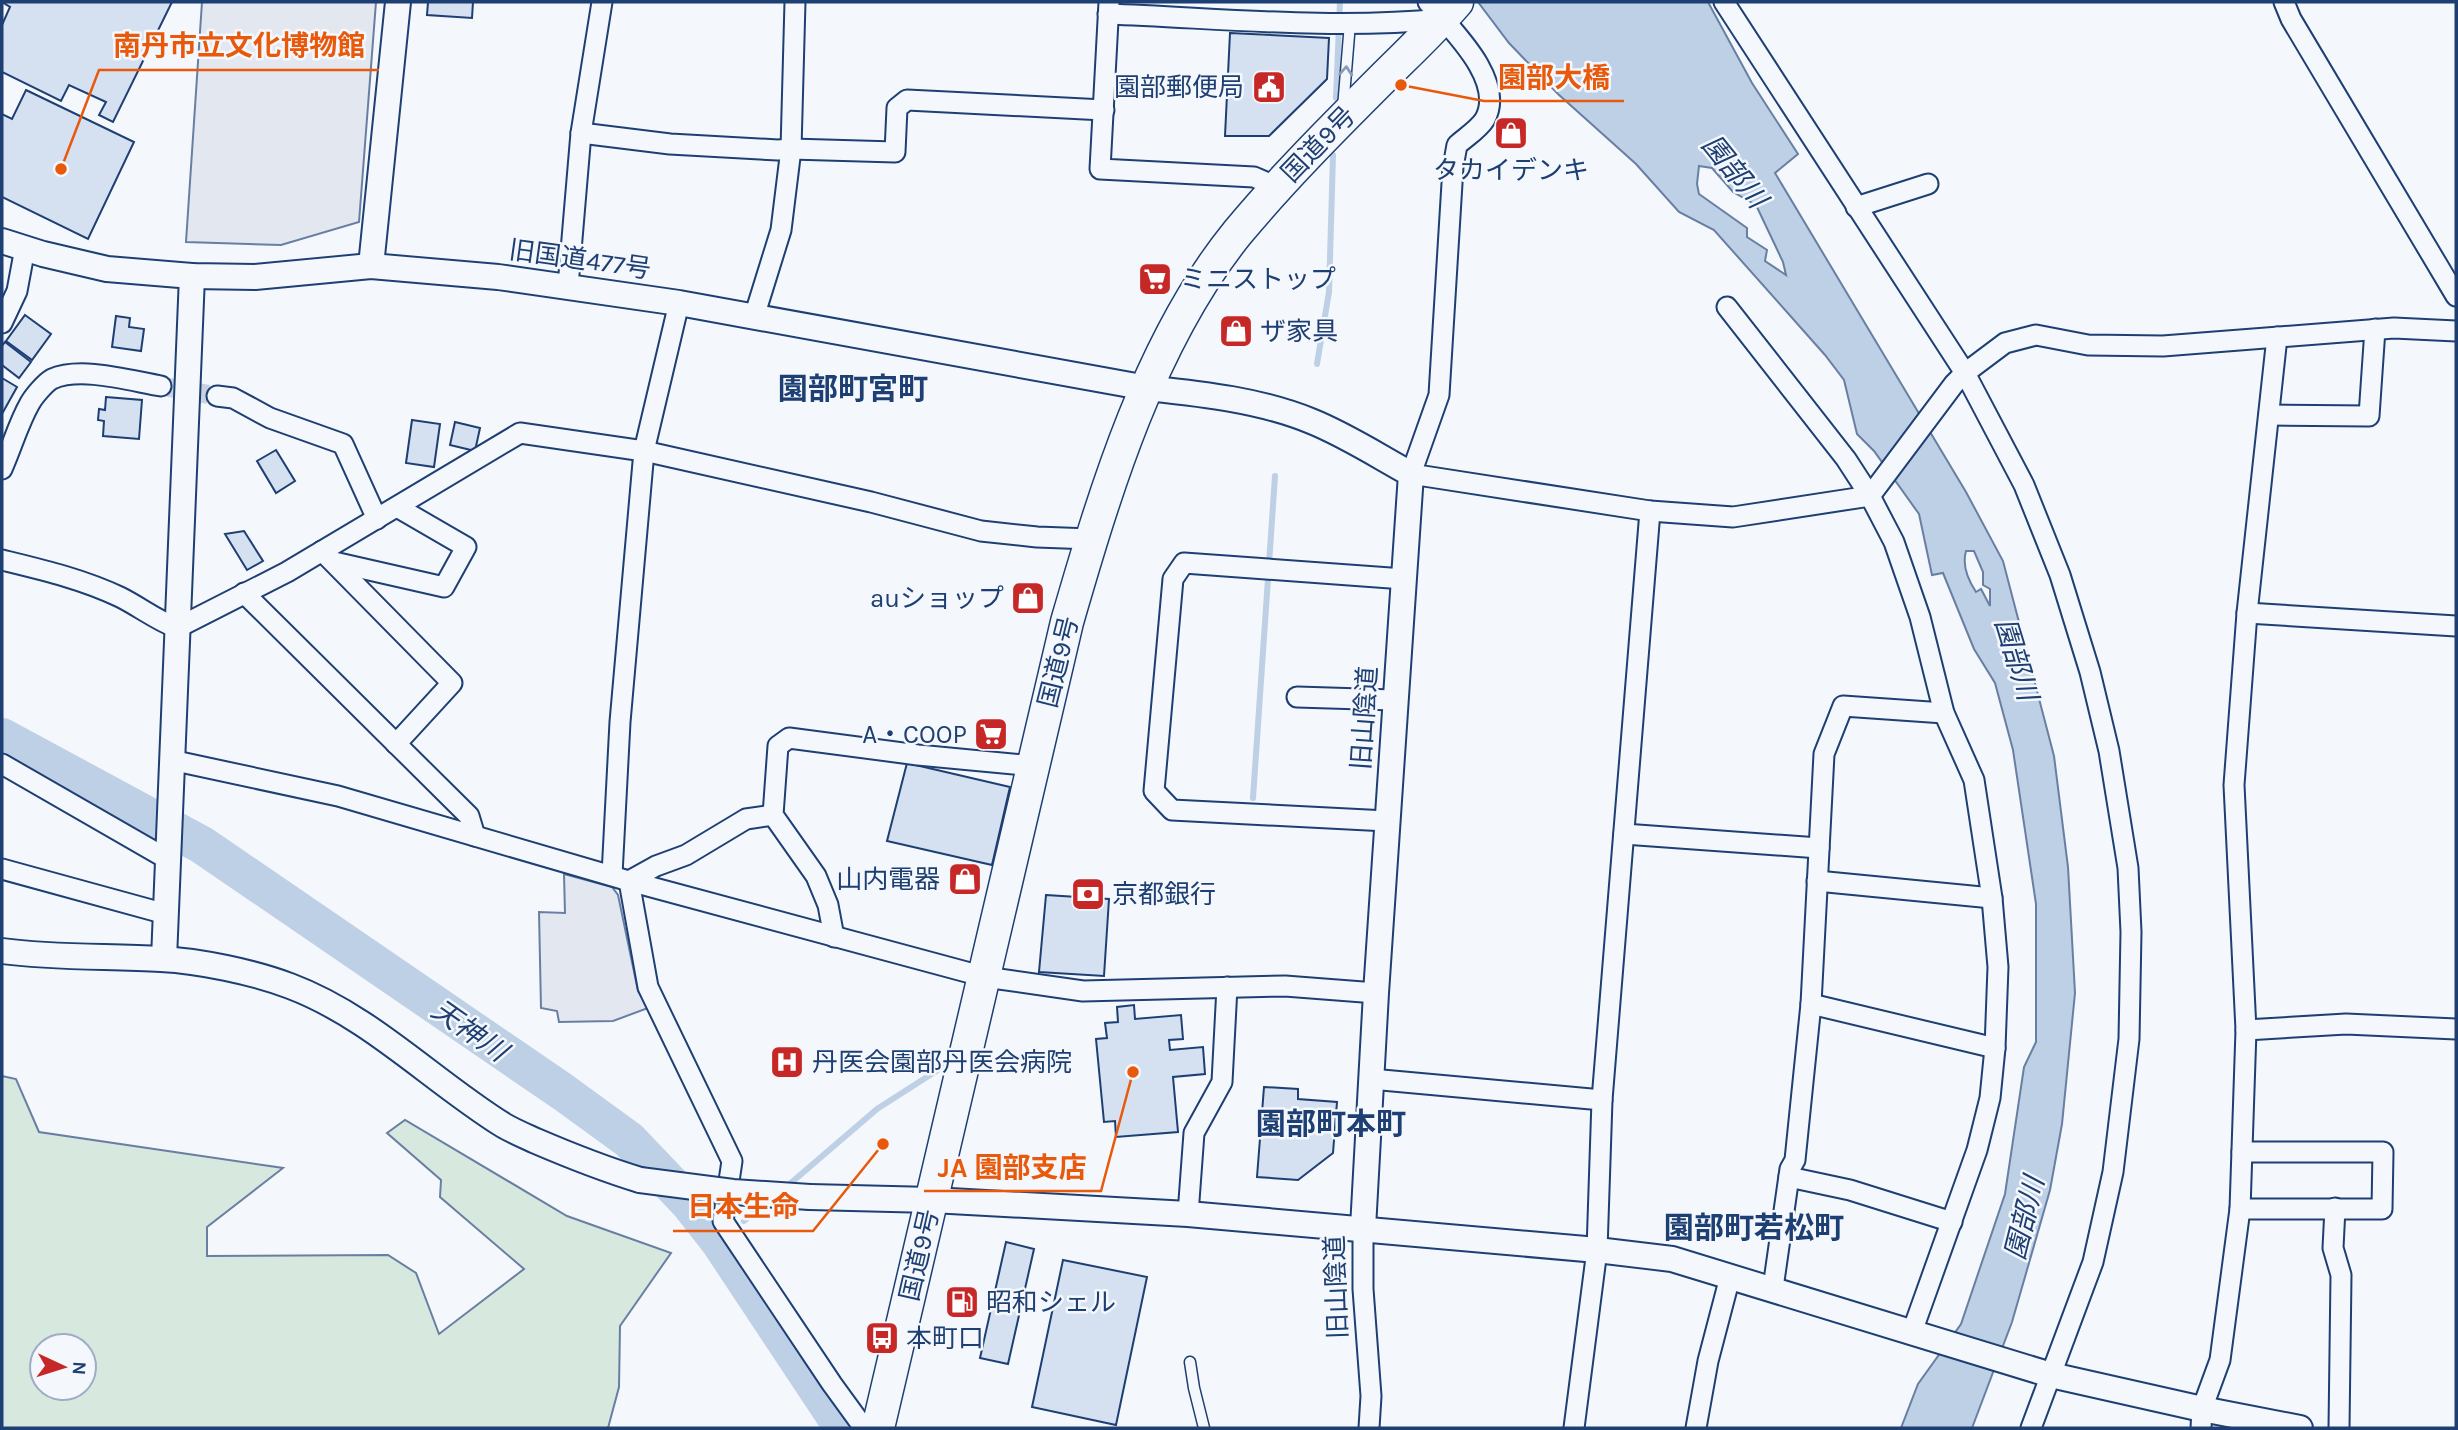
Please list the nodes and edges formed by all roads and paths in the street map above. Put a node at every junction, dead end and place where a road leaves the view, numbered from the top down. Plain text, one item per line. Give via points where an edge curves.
1 (398, 2) edge
2 (602, 2) edge
3 (795, 2) edge
4 (1724, 2) edge
5 (2284, 2) edge
6 (1108, 8) edge
7 (1447, 15) edge
8 (1349, 23) junction
9 (1104, 110) junction
10 (1342, 119) junction
11 (581, 133) junction
12 (791, 149) junction
13 (1928, 184) dead end
14 (1277, 187) junction
15 (1856, 206) junction
16 (13, 244) edge
17 (372, 266) junction
18 (192, 276) junction
19 (568, 286) junction
20 (2456, 296) edge
21 (678, 303) junction
22 (1727, 307) dead end
23 (754, 317) junction
24 (2, 323) edge
25 (2375, 329) junction
26 (2456, 331) edge
27 (2277, 337) junction
28 (1960, 379) junction
29 (161, 386) tunnel mouth
30 (1147, 388) junction
31 (217, 396) tunnel mouth
32 (2269, 415) junction
33 (644, 451) junction
34 (2, 469) edge
35 (1411, 474) junction
36 (1876, 489) junction
37 (397, 507) junction
38 (1650, 511) junction
39 (377, 519) junction
40 (1091, 539) junction
41 (327, 557) junction
42 (2, 560) edge
43 (1404, 579) junction
44 (244, 593) junction
45 (2247, 613) junction
46 (2456, 625) edge
47 (177, 628) junction
48 (1297, 697) dead end
49 (1394, 701) junction
50 (1944, 713) junction
51 (396, 744) junction
52 (172, 760) junction
53 (2, 764) edge
54 (1034, 766) junction
55 (773, 815) junction
56 (1387, 821) junction
57 (1624, 834) junction
58 (475, 836) junction
59 (1819, 848) junction
60 (169, 856) junction
61 (2, 869) edge
62 (620, 878) junction
63 (1817, 881) junction
64 (1992, 898) junction
65 (166, 914) junction
66 (834, 937) junction
67 (2, 951) edge
68 (163, 959) junction
69 (985, 977) junction
70 (1227, 987) junction
71 (1376, 993) junction
72 (1811, 1004) junction
73 (2456, 1029) edge
74 (2246, 1030) junction
75 (1995, 1048) junction
76 (1371, 1079) junction
77 (1602, 1100) junction
78 (2242, 1152) junction
79 (1789, 1177) junction
80 (932, 1200) junction
81 (2334, 1208) junction
82 (2239, 1209) junction
83 (1188, 1214) junction
84 (1952, 1222) junction
85 (1363, 1228) junction
86 (1597, 1250) junction
87 (1730, 1276) junction
88 (1773, 1288) junction
89 (1918, 1334) junction
90 (1190, 1362) dead end
91 (2046, 1373) junction
92 (2202, 1419) edge
93 (864, 1428) edge
94 (878, 1428) edge
95 (1204, 1428) edge
96 (1369, 1428) edge
97 (1574, 1428) edge
98 (1696, 1428) edge
99 (2031, 1428) edge
100 (2300, 1428) edge
101 (2339, 1428) edge

1 - 17 street
2 - 11 street
3 - 12 street
4 - 15 street
5 - 20 street
6 - 8 street
6 - 9 street
7 - 8 street via 1395,24
7 - 10 highway, 国道9号
7 - 35 street, 旧山陰道 via 1484,75 1490,104 1480,125 1457,145 1439,395
10 -> 8 lane
9 - 12 street via 907,100 897,108 895,152
9 - 14 street via 1100,170 1254,177
10 - 14 highway, 国道9号
11 - 12 street via 670,144
11 - 19 street
12 - 23 street via 781,230
13 - 15 street
14 - 30 highway, 国道9号 via 1207,273
15 - 28 street
16 - 18 street, 旧国道477号 via 107,270
16 - 24 street via 17,291
17 - 18 street, 旧国道477号 via 255,277
17 - 19 street, 旧国道477号
18 - 47 street
19 - 21 street, 旧国道477号
21 - 23 street, 旧国道477号
21 - 33 street
22 - 36 street via 1846,459
23 - 30 street, 旧国道477号
25 - 26 street
25 - 27 street
25 - 32 street via 2369,416
27 - 28 street via 2164,346 2088,345 2036,335 2005,343
27 - 32 street
28 - 36 street
28 - 91 street via 2024,485 2060,575 2091,672 2128,869 2129,1039 2113,1172 2093,1262
29 - 34 street via 99,375 74,374 51,380 32,400
30 - 35 street, 旧国道477号 via 1238,401 1309,420
30 - 40 highway, 国道9号
31 - 39 street via 233,398 270,418 343,444
32 - 45 street
33 - 37 street via 520,433
33 - 40 street via 981,531
33 - 62 street via 620,722
35 - 38 street
35 - 43 street, 旧山陰道
36 - 38 street via 1733,517
36 - 50 street via 1920,617
37 - 39 street
37 - 41 street via 466,547 444,587
38 - 57 street
39 - 41 street
40 - 54 highway, 国道9号
41 - 44 street
41 - 51 street via 452,683
42 - 47 street via 76,578
43 - 49 street, 旧山陰道
43 - 56 street via 1184,563 1172,579 1154,791 1172,810
44 - 47 street
44 - 51 street
45 - 46 street
45 - 74 street via 2234,785
47 - 52 street
48 - 49 street
49 - 56 street, 旧山陰道
50 - 59 street via 1843,706 1824,754
50 - 64 street via 1974,780
51 - 58 street via 469,816
52 - 58 street via 338,796
52 - 60 street
53 - 60 street
54 - 55 street via 789,738 778,746
54 - 69 highway, 国道9号
55 - 62 street via 746,819 685,855
55 - 66 street via 816,876
56 - 71 street, 旧山陰道
57 - 59 street
57 - 77 street
58 - 62 street
59 - 63 street
60 - 65 street
61 - 65 street
62 - 66 street
62 - 93 street via 648,987 732,1161 723,1221
63 - 64 street
63 - 72 street
64 - 75 street via 1998,967
65 - 68 street
66 - 69 street
67 - 68 street
68 - 80 street, bridge via 242,972 291,986 352,1017 505,1126 584,1162 640,1180 733,1192
69 - 70 street via 1083,991
69 - 80 highway, 国道9号
70 - 71 street
70 - 83 street via 1222,1082 1194,1133
71 - 76 street, 旧山陰道
72 - 75 street
72 - 79 street via 1796,1160
73 - 74 street via 2346,1024
74 - 78 street
75 - 84 street via 1990,1097 1977,1150
76 - 77 street
76 - 85 street, 旧山陰道
77 - 86 street
78 - 81 street via 2383,1152 2382,1209
78 - 82 street
79 - 84 street via 1850,1190
79 - 88 street
80 - 83 street
80 - 94 highway, 国道9号
81 - 82 street
81 - 101 street via 2333,1248 2341,1275
82 - 92 street via 2220,1360
83 - 85 street
84 - 89 street
85 - 86 street
85 - 96 street, 旧山陰道
86 - 87 street via 1672,1259
86 - 97 street
87 - 88 street
87 - 98 street
88 - 89 street
89 - 91 street
90 - 95 lane
91 - 92 street
91 - 99 street
92 - 100 street

